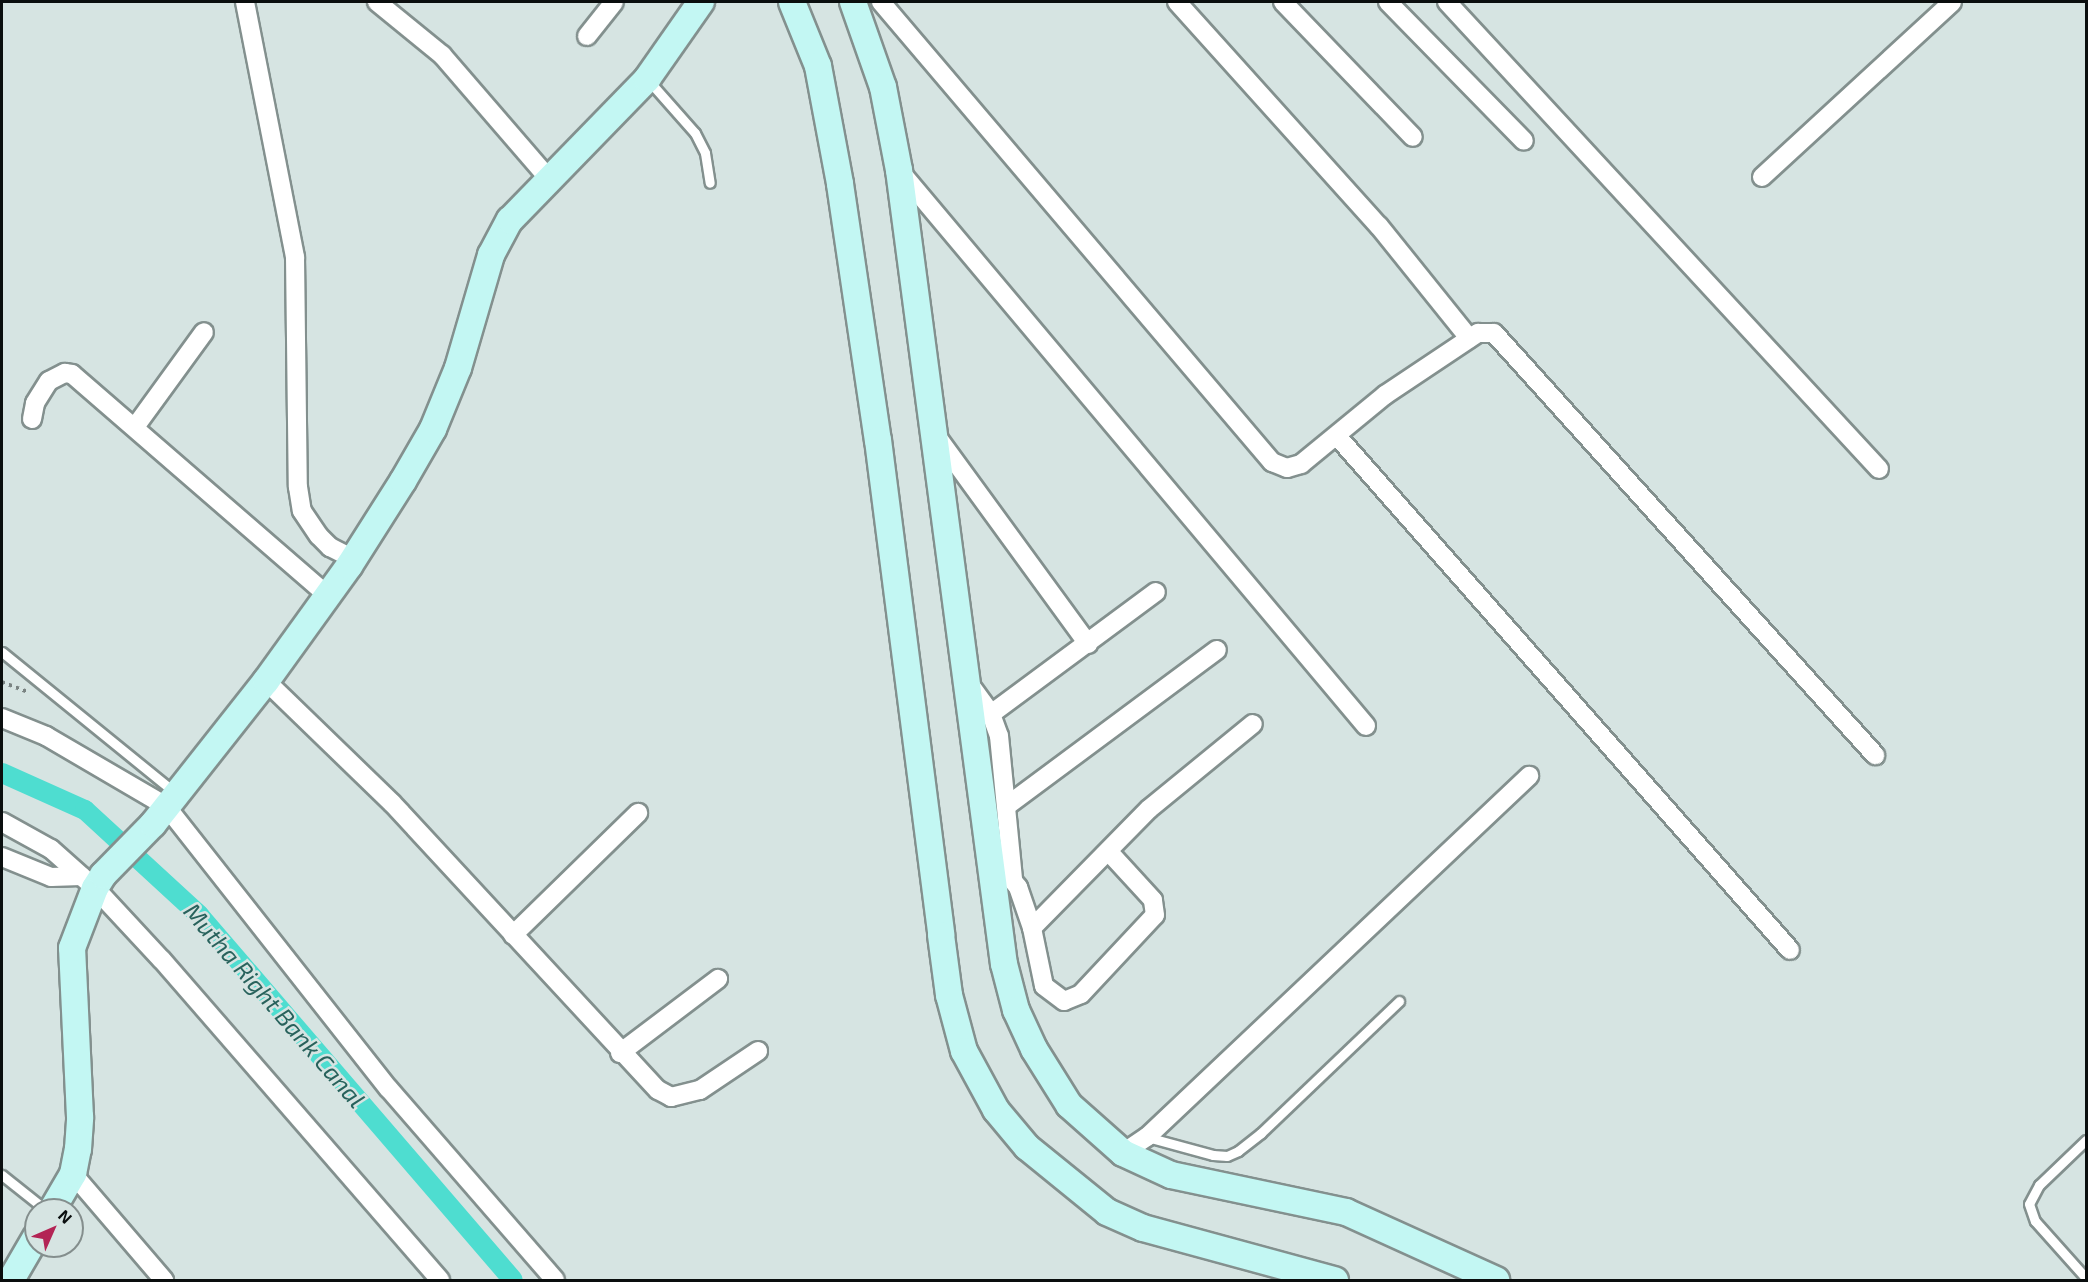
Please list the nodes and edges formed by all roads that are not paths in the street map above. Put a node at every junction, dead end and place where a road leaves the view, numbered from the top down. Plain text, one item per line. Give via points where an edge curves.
1 (245, 2) edge
2 (376, 2) edge
3 (614, 2) edge
4 (701, 2) edge
5 (792, 2) edge
6 (853, 2) edge
7 (880, 2) edge
8 (1177, 2) edge
9 (1283, 2) edge
10 (1388, 2) edge
11 (1447, 2) edge
12 (1952, 2) edge
13 (587, 36) dead end
14 (647, 79) junction
15 (1413, 137) dead end
16 (1524, 141) dead end
17 (899, 171) junction
18 (1762, 177) dead end
19 (548, 178) junction
20 (710, 183) dead end
21 (204, 332) dead end
22 (1469, 338) junction
23 (32, 419) dead end
24 (135, 427) junction
25 (932, 430) junction
26 (1337, 436) junction
27 (1880, 469) dead end
28 (354, 559) junction
29 (1156, 592) dead end
30 (328, 596) junction
31 (1088, 644) junction
32 (1217, 650) dead end
33 (2, 652) edge
34 (266, 681) junction
35 (967, 681) junction
36 (991, 714) junction
37 (2, 718) edge
38 (1253, 724) dead end
39 (1366, 726) dead end
40 (1875, 755) dead end
41 (1528, 776) dead end
42 (1008, 806) junction
43 (165, 808) junction
44 (638, 813) dead end
45 (2, 822) edge
46 (988, 850) junction
47 (1109, 852) junction
48 (2, 857) edge
49 (1013, 878) junction
50 (93, 880) junction
51 (1032, 928) junction
52 (513, 936) junction
53 (1790, 950) dead end
54 (718, 979) dead end
55 (1399, 1001) dead end
56 (758, 1051) dead end
57 (620, 1053) junction
58 (1147, 1137) junction
59 (2086, 1140) edge
60 (1123, 1153) junction
61 (73, 1174) junction
62 (2, 1175) edge
63 (31, 1198) edge
64 (59, 1198) edge
65 (27, 1258) edge
66 (19, 1276) edge
67 (2086, 1278) edge
68 (164, 1281) edge
69 (440, 1281) edge
70 (555, 1281) edge
71 (1335, 1281) edge
72 (1496, 1281) edge

1 - 28 street via 295,257 298,487 302,511 330,547
2 - 19 street via 450,63
3 - 13 street
4 - 14 street
5 - 71 street via 818,66 840,184 878,440 943,955 964,1051 996,1110 1027,1147 1107,1212 1143,1228
6 - 17 street via 883,87
7 - 26 street via 1272,462 1294,468
8 - 22 street via 1371,217
9 - 15 street
10 - 16 street
11 - 27 street
12 - 18 street
14 - 19 street
14 - 20 lane via 695,133 705,153
17 - 25 street
17 - 39 street
19 - 28 street via 510,220 491,255 458,368 433,429
21 - 24 street
22 - 26 street via 1385,395
22 - 40 street via 1488,331 1502,339
23 - 24 street via 41,390 56,375 65,373 82,380
24 - 30 street
25 - 31 street
25 - 35 street
26 - 53 street
28 - 30 street
29 - 31 street
30 - 34 street
31 - 36 street
32 - 42 street
33 - 43 lane
34 - 43 street
34 - 52 street via 392,803
35 - 36 street
35 - 46 street
36 - 42 street via 999,736
37 - 43 street via 46,736
38 - 47 street via 1149,809
41 - 58 street
42 - 49 street
43 - 50 street
43 - 70 street via 390,1089
44 - 52 street
45 - 50 street via 34,837
46 - 49 street
46 - 60 street via 1004,964 1016,1010 1048,1074 1069,1105
47 - 51 street
47 - 51 street via 1156,908 1150,923 1081,994 1064,1001 1049,992 1039,973
48 - 50 street via 51,877
49 - 51 street
50 - 61 street via 72,948 80,1117
50 - 69 street
52 - 57 street
54 - 57 street
55 - 58 lane via 1261,1133 1227,1156
56 - 57 street via 700,1090 671,1097 658,1090
58 - 60 street
59 - 67 lane via 2039,1185 2029,1204 2036,1221
60 - 72 street via 1171,1175 1346,1212
61 - 64 street
61 - 68 street
62 - 63 lane
65 - 66 street

